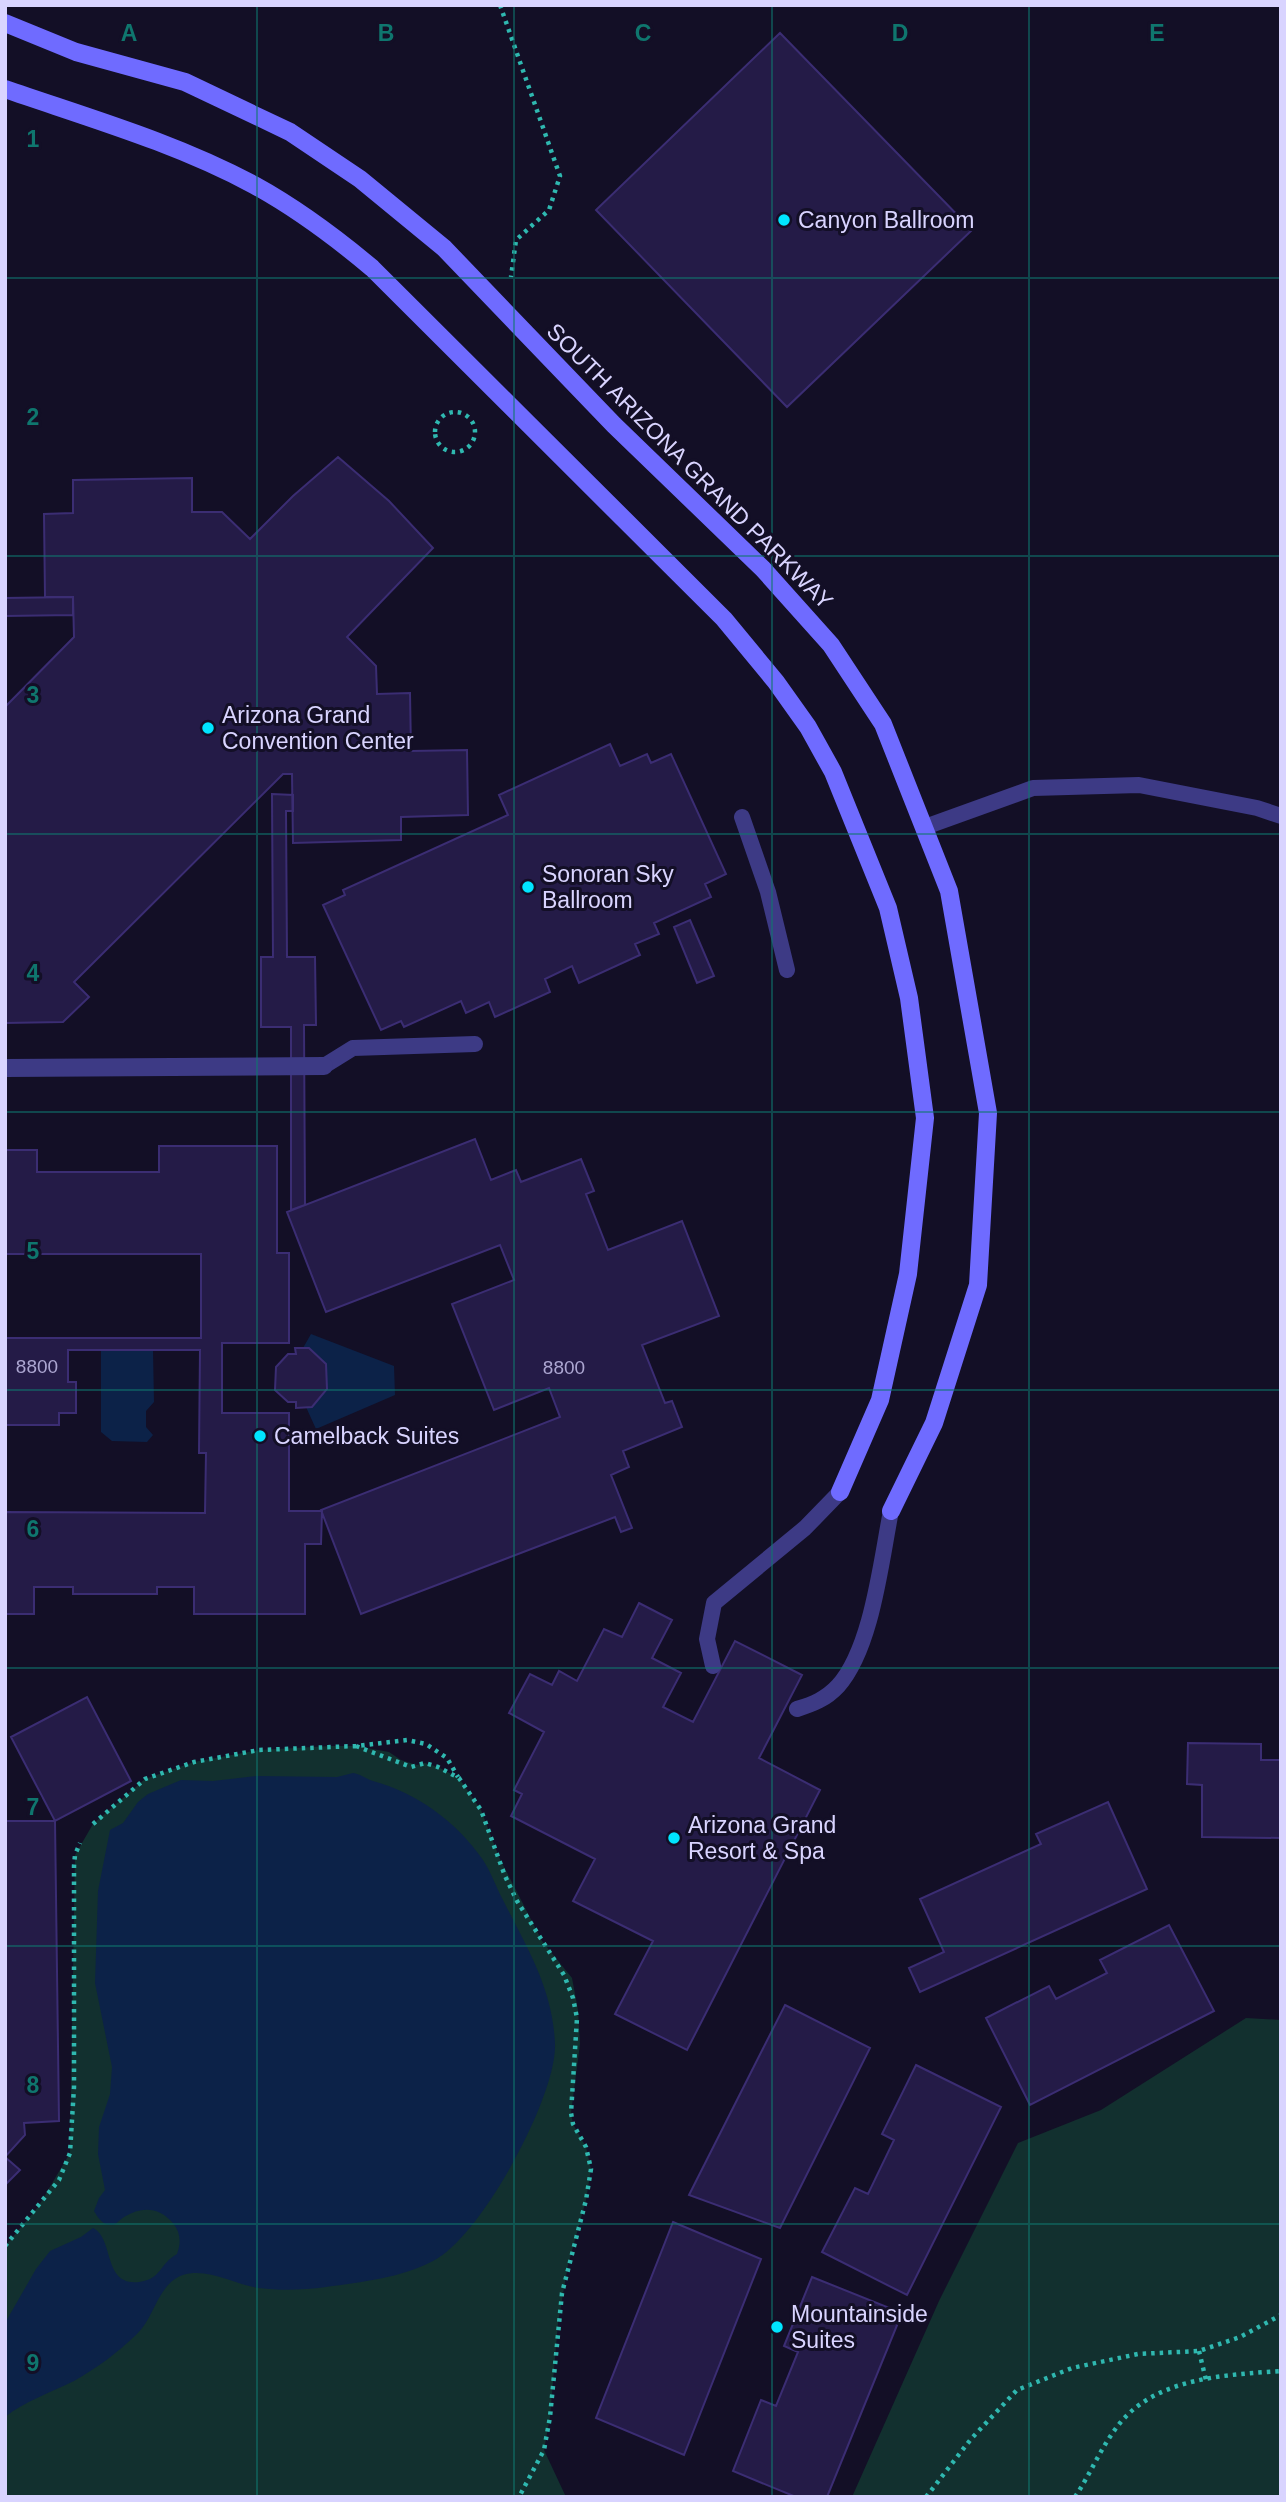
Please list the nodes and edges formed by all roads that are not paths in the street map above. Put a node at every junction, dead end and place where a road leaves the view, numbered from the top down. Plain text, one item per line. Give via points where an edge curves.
1 (5, 23) edge
2 (5, 89) edge
3 (1281, 816) edge
4 (742, 817) dead end
5 (925, 827) junction
6 (787, 971) dead end
7 (475, 1044) dead end
8 (324, 1066) joint
9 (5, 1068) edge
10 (840, 1492) joint
11 (891, 1511) joint
12 (712, 1666) dead end
13 (797, 1709) dead end

1 - 5 street, SOUTH ARIZONA GRAND PARKWAY via 76,52 185,82 290,132 360,179 444,248 614,425 763,569 831,645 883,724
2 - 10 street via 157,141 215,166 255,185 331,235 372,268 724,619 808,727 838,783 888,908 909,998 925,1118 908,1274 880,1400
3 - 5 lane via 1139,785 1033,788
4 - 6 lane via 768,892
5 - 11 street, SOUTH ARIZONA GRAND PARKWAY via 949,891 988,1113 978,1285 934,1423
7 - 8 lane via 354,1048
8 - 9 street
10 - 12 lane via 714,1603 707,1639
11 - 13 lane, SOUTH ARIZONA GRAND PARKWAY via 859,1650 839,1685 820,1701

